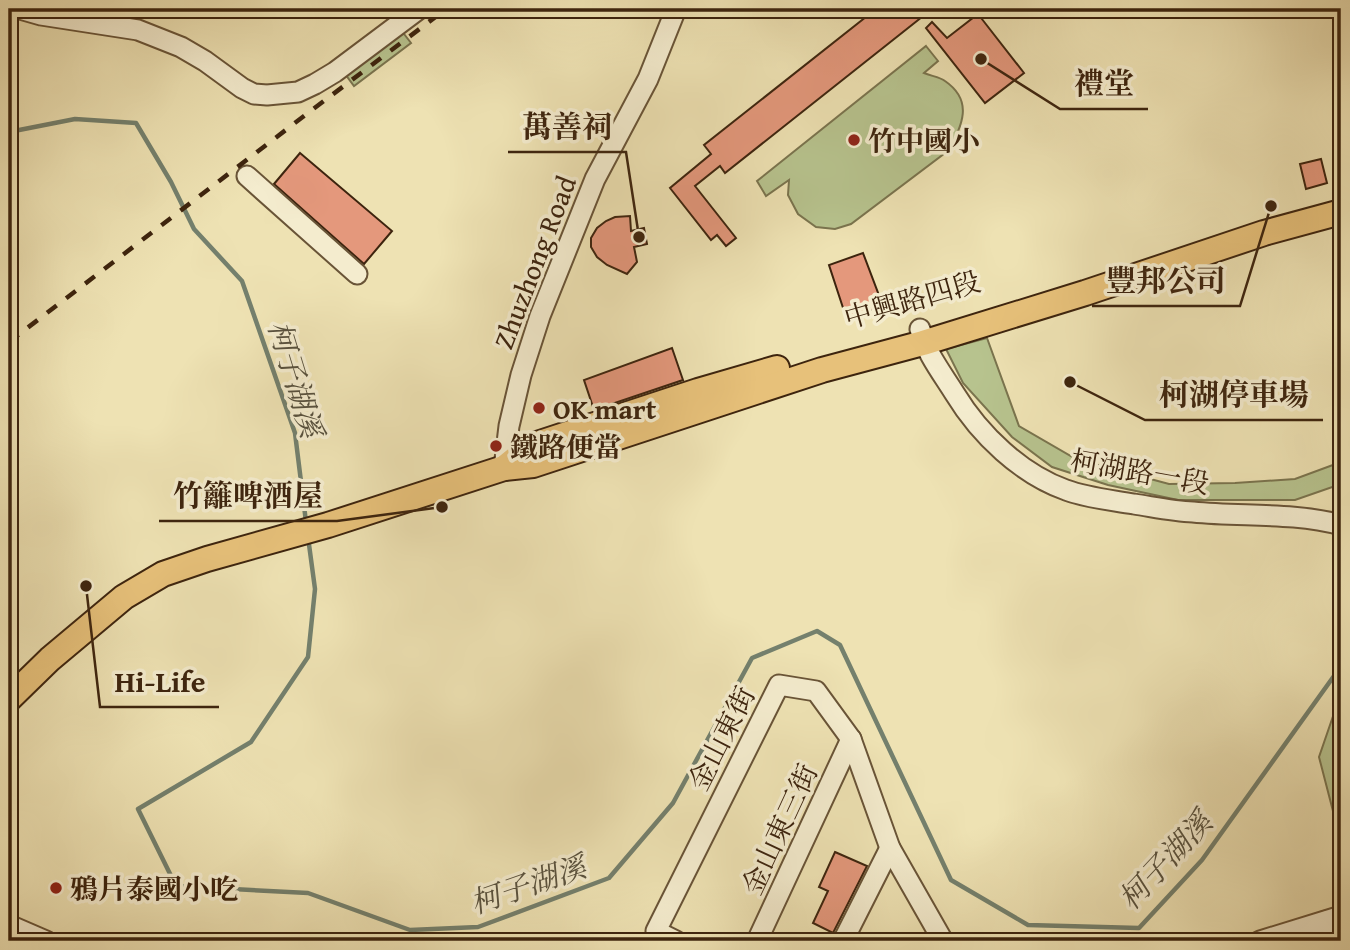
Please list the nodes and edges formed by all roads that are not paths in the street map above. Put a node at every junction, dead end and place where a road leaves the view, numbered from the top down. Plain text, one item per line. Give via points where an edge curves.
1 (20, 9) edge
2 (419, 9) edge
3 (676, 9) edge
4 (247, 176) dead end
5 (1341, 196) edge
6 (1341, 212) edge
7 (357, 274) dead end
8 (922, 336) junction
9 (504, 468) junction
10 (1341, 525) edge
11 (9, 699) edge
12 (851, 740) junction
13 (890, 848) junction
14 (1334, 918) edge
15 (9, 926) edge
16 (46, 941) edge
17 (676, 941) edge
18 (757, 941) edge
19 (843, 941) edge
20 (943, 941) edge
21 (1260, 941) edge
22 (1332, 941) edge

1 - 2 street via 138,30 181,47 242,88 267,95 315,85
3 - 9 street, Zhuzhong Road via 648,79 595,179 540,316 521,375
4 - 7 street
5 - 8 main road, 中興路四段 via 1261,218
6 - 8 main road, 中興路四段 via 1085,293
8 - 9 main road, 中興路四段 via 698,391 531,446
8 - 10 street, 柯湖路一段 via 965,411 995,444 1029,471 1067,490 1193,513 1249,514
9 - 11 main road, 中興路四段 via 163,574 124,597
12 - 13 street, 金山東街
12 - 17 street, 金山東街 via 817,691 779,685 656,931
12 - 18 street, 金山東三街
13 - 19 street
13 - 20 street, 金山東街
14 - 21 street
14 - 22 street
15 - 16 street

